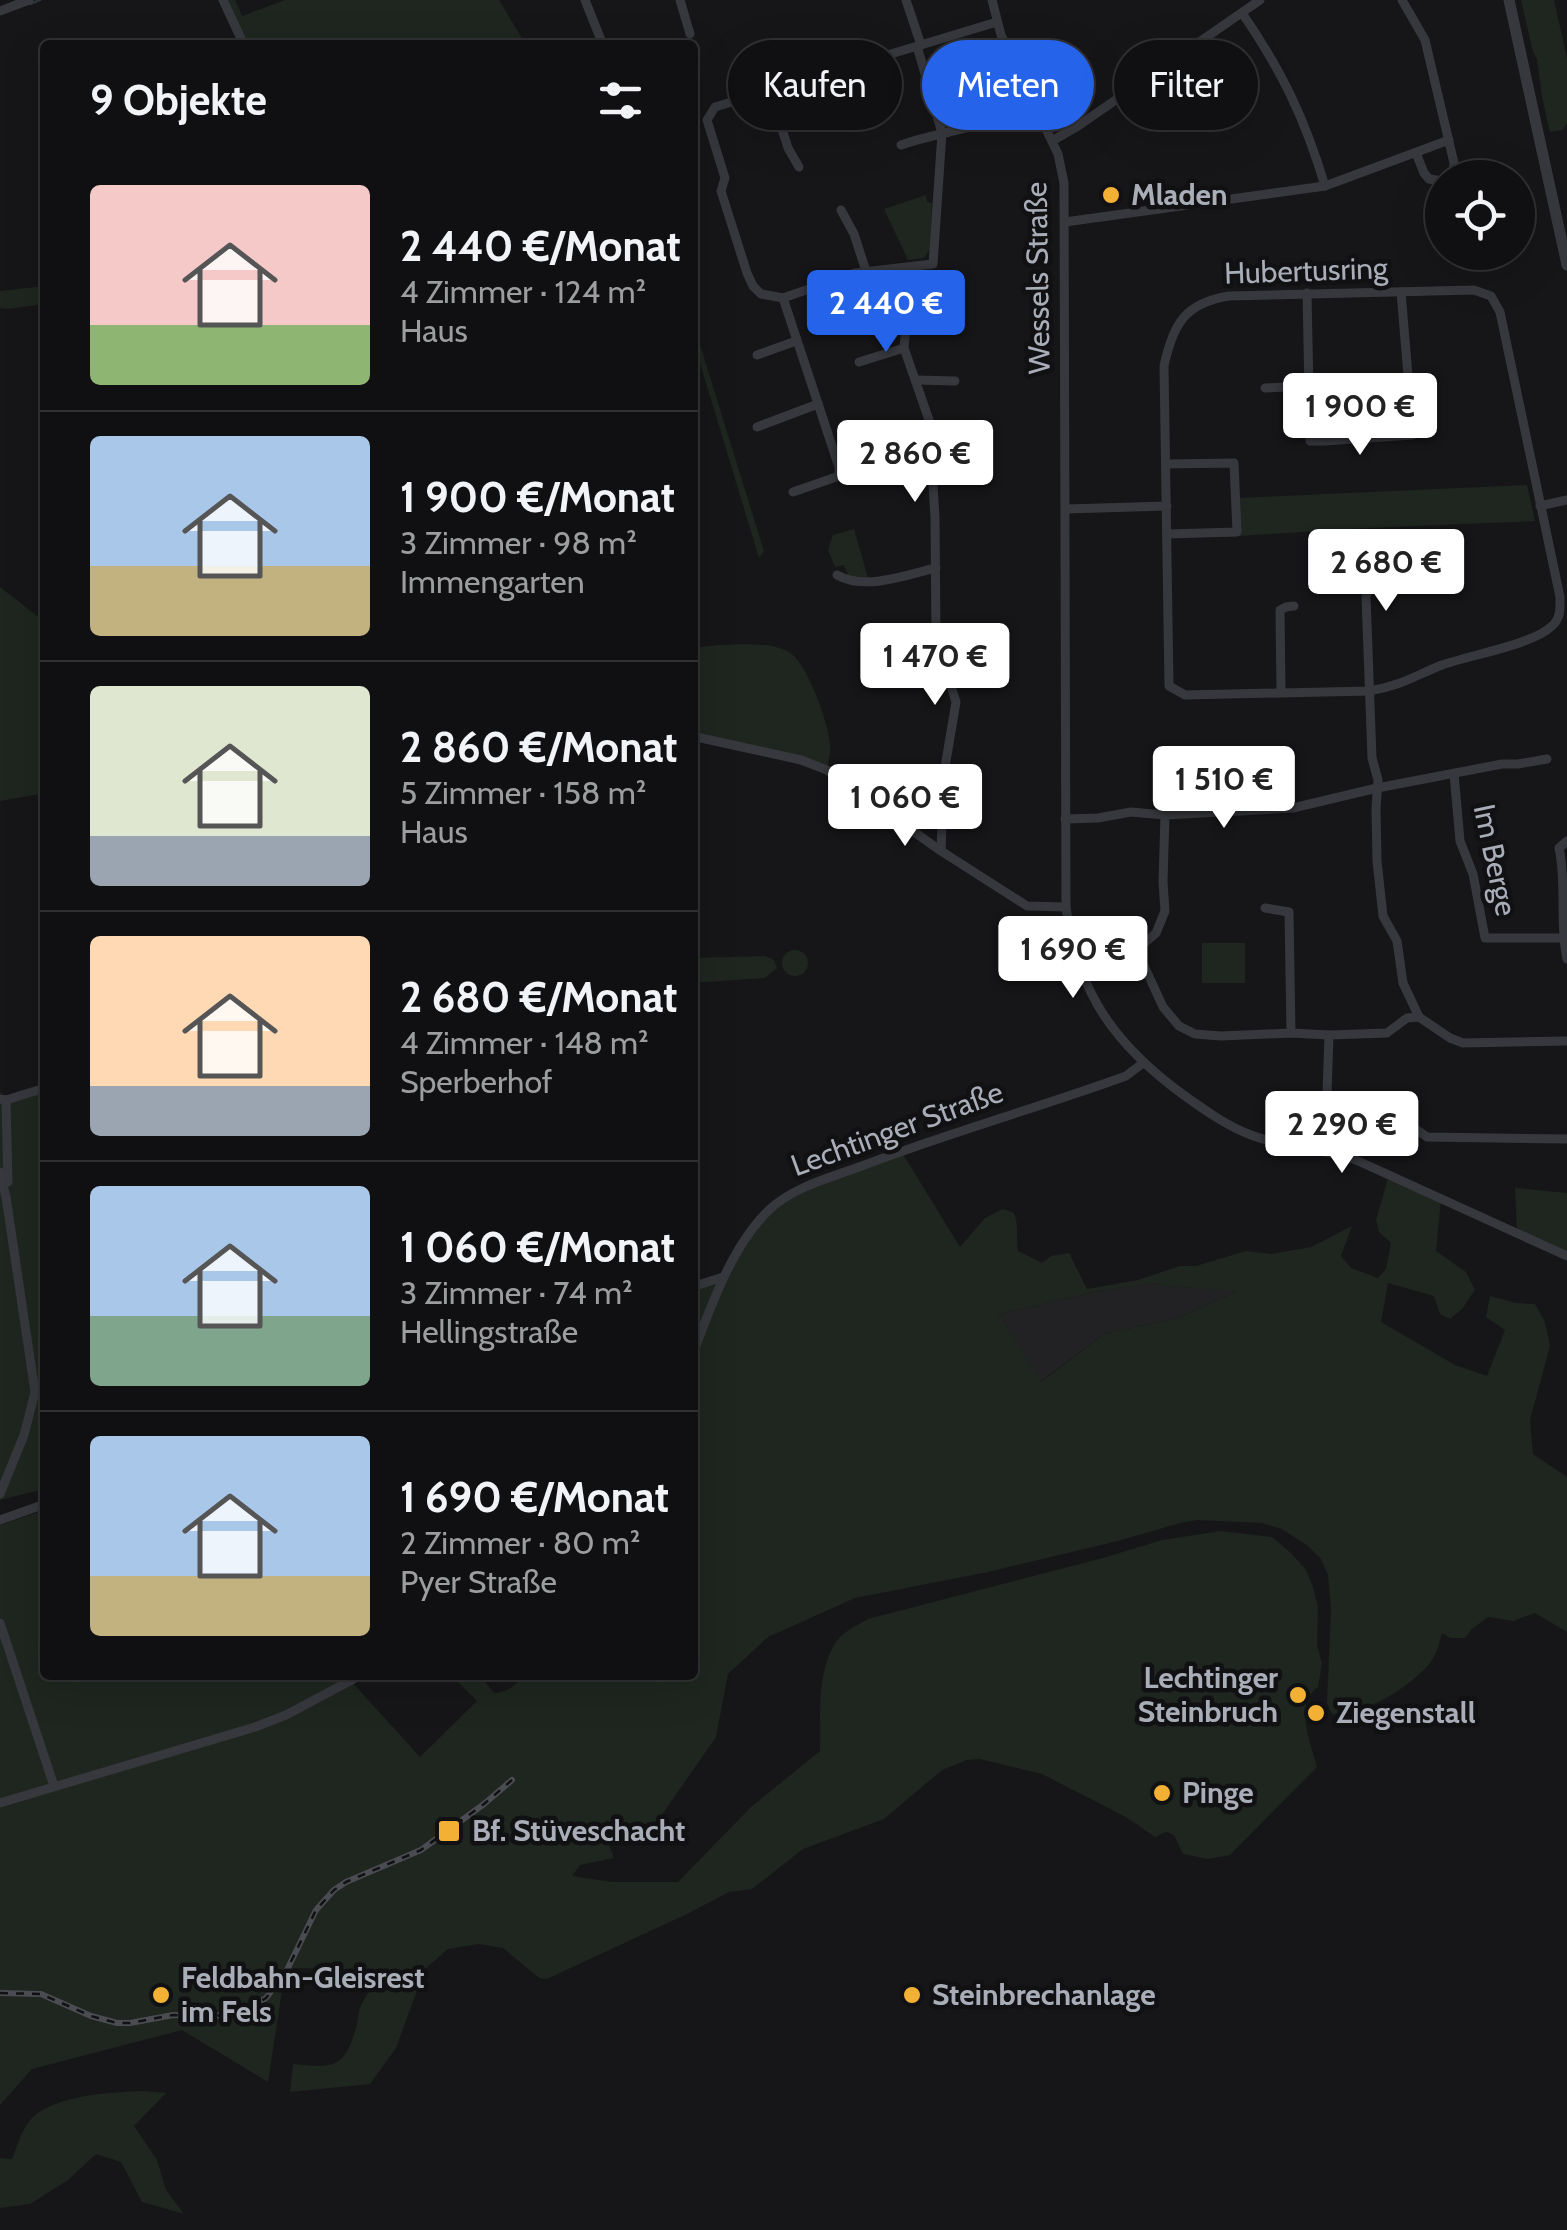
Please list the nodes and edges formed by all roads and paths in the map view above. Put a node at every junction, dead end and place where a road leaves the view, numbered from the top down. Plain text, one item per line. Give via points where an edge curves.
1 (29, 0) edge
2 (223, 0) edge
3 (585, 0) edge
4 (680, 0) edge
5 (906, 0) edge
6 (992, 0) edge
7 (1260, 0) edge
8 (1402, 0) edge
9 (1509, 0) edge
10 (0, 11) edge
11 (1242, 13) junction
12 (997, 22) junction
13 (690, 34) dead end
14 (242, 40) edge
15 (601, 40) edge
16 (919, 45) junction
17 (902, 50) edge
18 (728, 104) edge
19 (782, 130) edge
20 (962, 130) edge
21 (942, 133) junction
22 (1449, 140) junction
23 (1052, 141) junction
24 (901, 145) dead end
25 (1416, 153) junction
26 (1453, 160) edge
27 (799, 167) dead end
28 (1425, 174) edge
29 (1325, 186) junction
30 (840, 210) dead end
31 (1065, 222) junction
32 (1567, 265) edge
33 (913, 266) junction
34 (866, 271) junction
35 (1401, 292) junction
36 (1307, 294) junction
37 (782, 298) junction
38 (796, 341) junction
39 (904, 348) junction
40 (757, 354) dead end
41 (859, 362) dead end
42 (916, 380) junction
43 (955, 381) dead end
44 (1308, 386) junction
45 (1265, 388) dead end
46 (818, 404) junction
47 (757, 427) dead end
48 (930, 440) junction
49 (1166, 464) junction
50 (838, 476) junction
51 (793, 492) dead end
52 (1567, 500) edge
53 (1167, 506) junction
54 (1540, 506) junction
55 (1066, 509) junction
56 (1167, 534) junction
57 (936, 568) junction
58 (837, 576) dead end
59 (1459, 579) dead end
60 (1294, 606) dead end
61 (890, 640) dead end
62 (942, 652) junction
63 (1369, 691) junction
64 (1282, 692) junction
65 (698, 737) edge
66 (1546, 759) dead end
67 (1454, 774) junction
68 (1377, 788) junction
69 (1164, 814) junction
70 (1065, 818) junction
71 (1567, 841) edge
72 (941, 851) junction
73 (1066, 907) junction
74 (1264, 908) dead end
75 (1562, 938) junction
76 (1567, 958) edge
77 (1419, 1017) junction
78 (1292, 1033) junction
79 (1329, 1036) junction
80 (1567, 1041) edge
81 (1143, 1064) junction
82 (40, 1089) edge
83 (1326, 1093) dead end
84 (3, 1099) edge
85 (1414, 1128) dead end
86 (1567, 1139) edge
87 (0, 1172) edge
88 (6, 1197) junction
89 (1567, 1256) edge
90 (723, 1276) junction
91 (698, 1285) edge
92 (698, 1341) edge
93 (0, 1494) edge
94 (40, 1506) edge
95 (0, 1520) edge
96 (0, 1623) edge
97 (351, 1680) edge
98 (54, 1786) junction
99 (0, 1803) edge

1 - 10 street
2 - 14 street
3 - 15 street
4 - 13 street
5 - 16 street
6 - 12 street
7 - 11 street, Wessels Straße
8 - 22 street via 1425,40
9 - 32 street
11 - 23 street, Wessels Straße
11 - 29 street via 1295,100
12 - 16 street
12 - 23 street
16 - 17 street
16 - 21 street
18 - 37 street via 707,120 725,178 721,191 754,286
19 - 27 street
20 - 21 street
21 - 24 street
21 - 33 street via 934,264
22 - 25 street
22 - 26 street
23 - 31 street, Wessels Straße via 1062,166
25 - 28 street
25 - 29 street
29 - 31 street
30 - 34 street
31 - 55 street, Wessels Straße
33 - 34 street
33 - 39 street
34 - 37 street
35 - 36 street, Hubertusring
35 - 44 street via 1412,435 1310,441
35 - 54 street, Hubertusring via 1474,290 1491,296 1500,312
36 - 44 street
36 - 49 street, Hubertusring via 1229,296 1188,311 1172,333 1164,366
37 - 38 street
38 - 40 street
38 - 46 street
39 - 41 street
39 - 42 street
42 - 43 street
42 - 48 street
44 - 45 street
46 - 47 street
46 - 50 street
48 - 50 street via 850,465
48 - 57 street
49 - 53 street, Hubertusring
49 - 56 street via 1234,464 1237,532
50 - 51 street
52 - 54 street
53 - 55 street
53 - 56 street, Hubertusring
54 - 63 street, Hubertusring via 1560,597 1556,622 1530,638
55 - 70 street, Wessels Straße
56 - 64 street, Hubertusring via 1169,686 1185,695
57 - 58 street via 870,582
57 - 62 street via 936,640
59 - 63 street via 1458,564 1396,567 1374,576 1366,597
60 - 64 street via 1280,610
61 - 62 street
62 - 72 street via 956,702
63 - 64 street, Hubertusring
63 - 68 street
65 - 72 street via 828,770
66 - 67 street
67 - 68 street
67 - 75 street, Im Berge via 1460,841 1485,938
68 - 69 street via 1293,808
68 - 77 street via 1383,916
69 - 70 street
69 - 78 street via 1164,911 1156,933 1142,945 1141,959 1162,1007 1195,1034
70 - 73 street, Wessels Straße
71 - 75 street via 1559,848
72 - 73 street via 1028,906
73 - 81 street, Wessels Straße via 1077,963 1096,1007
74 - 78 street via 1289,912
75 - 76 street
77 - 79 street via 1387,1034
77 - 80 street via 1464,1042
78 - 79 street
79 - 83 street
81 - 89 street, Wessels Straße via 1233,1128 1347,1157
81 - 90 street, Lechtinger Straße via 1126,1076 802,1188 768,1211
82 - 84 street
84 - 88 street
85 - 86 street via 1427,1136
87 - 88 street
88 - 93 street via 34,1392
90 - 91 street
90 - 92 street, Lechtinger Straße
94 - 95 street
96 - 98 street
97 - 98 street via 255,1727
98 - 99 street

